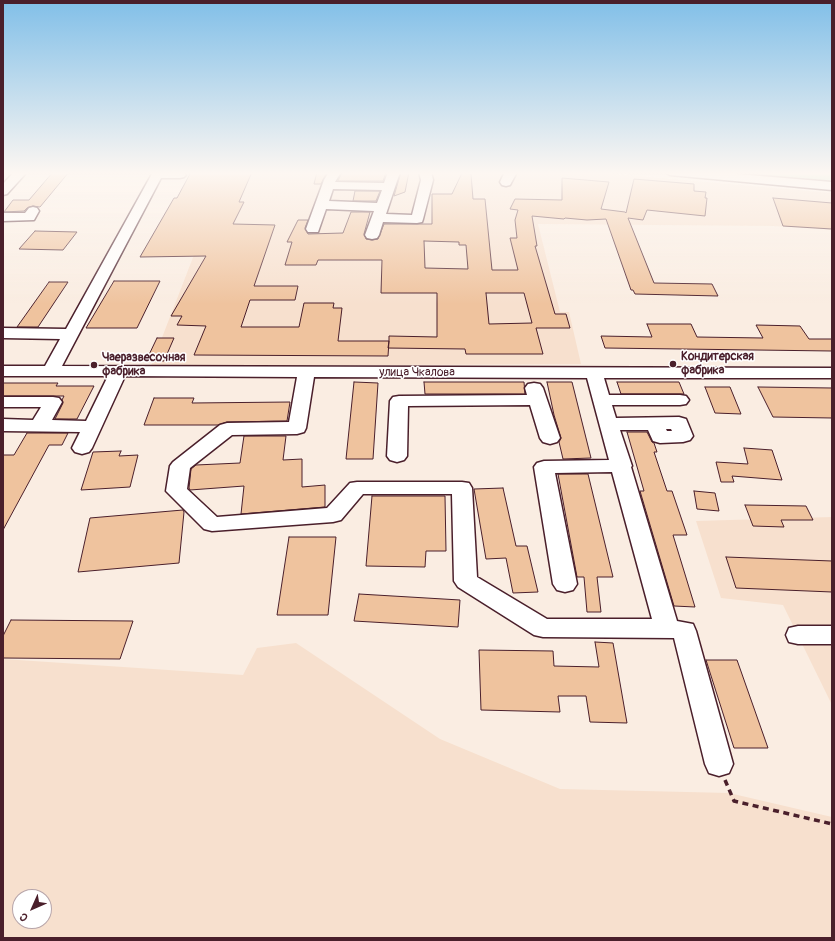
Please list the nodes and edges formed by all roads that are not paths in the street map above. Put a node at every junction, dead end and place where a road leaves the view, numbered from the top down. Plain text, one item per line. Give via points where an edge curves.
1 (30, 216) edge
2 (135, 216) edge
3 (318, 216) edge
4 (379, 216) edge
5 (401, 216) edge
6 (418, 216) edge
7 (3, 217) edge
8 (313, 229) dead end
9 (372, 235) dead end
10 (3, 333) edge
11 (70, 334) junction
12 (3, 371) edge
13 (50, 371) junction
14 (120, 372) junction
15 (306, 372) junction
16 (531, 373) junction
17 (594, 373) junction
18 (832, 373) edge
19 (537, 400) junction
20 (602, 400) junction
21 (680, 400) dead end
22 (3, 402) edge
23 (610, 424) junction
24 (655, 424) dead end
25 (3, 425) edge
26 (39, 426) junction
27 (92, 427) junction
28 (550, 438) dead end
29 (82, 448) dead end
30 (397, 456) dead end
31 (622, 466) junction
32 (565, 584) dead end
33 (667, 628) junction
34 (798, 635) dead end
35 (832, 635) edge
36 (719, 764) road end

1 - 7 street
2 - 11 street
3 - 8 street
4 - 9 street
5 - 6 street via 417,219
10 - 11 street
11 - 13 street
12 - 13 street, улица Чкалова
13 - 14 street, улица Чкалова
14 - 15 street, улица Чкалова
14 - 27 street
15 - 16 street, улица Чкалова
15 - 33 street via 298,428 227,429 180,466 176,491 212,524 333,515 357,488 462,488 466,580 543,628
16 - 17 street, улица Чкалова
16 - 19 street
17 - 18 street, улица Чкалова
17 - 20 street
19 - 28 street
19 - 30 street via 398,401
20 - 21 street
20 - 23 street
22 - 26 street via 53,402
23 - 24 street
23 - 31 street
25 - 26 street
26 - 27 street
27 - 29 street
31 - 32 street via 544,467
31 - 33 street
33 - 36 street via 684,631
34 - 35 street

